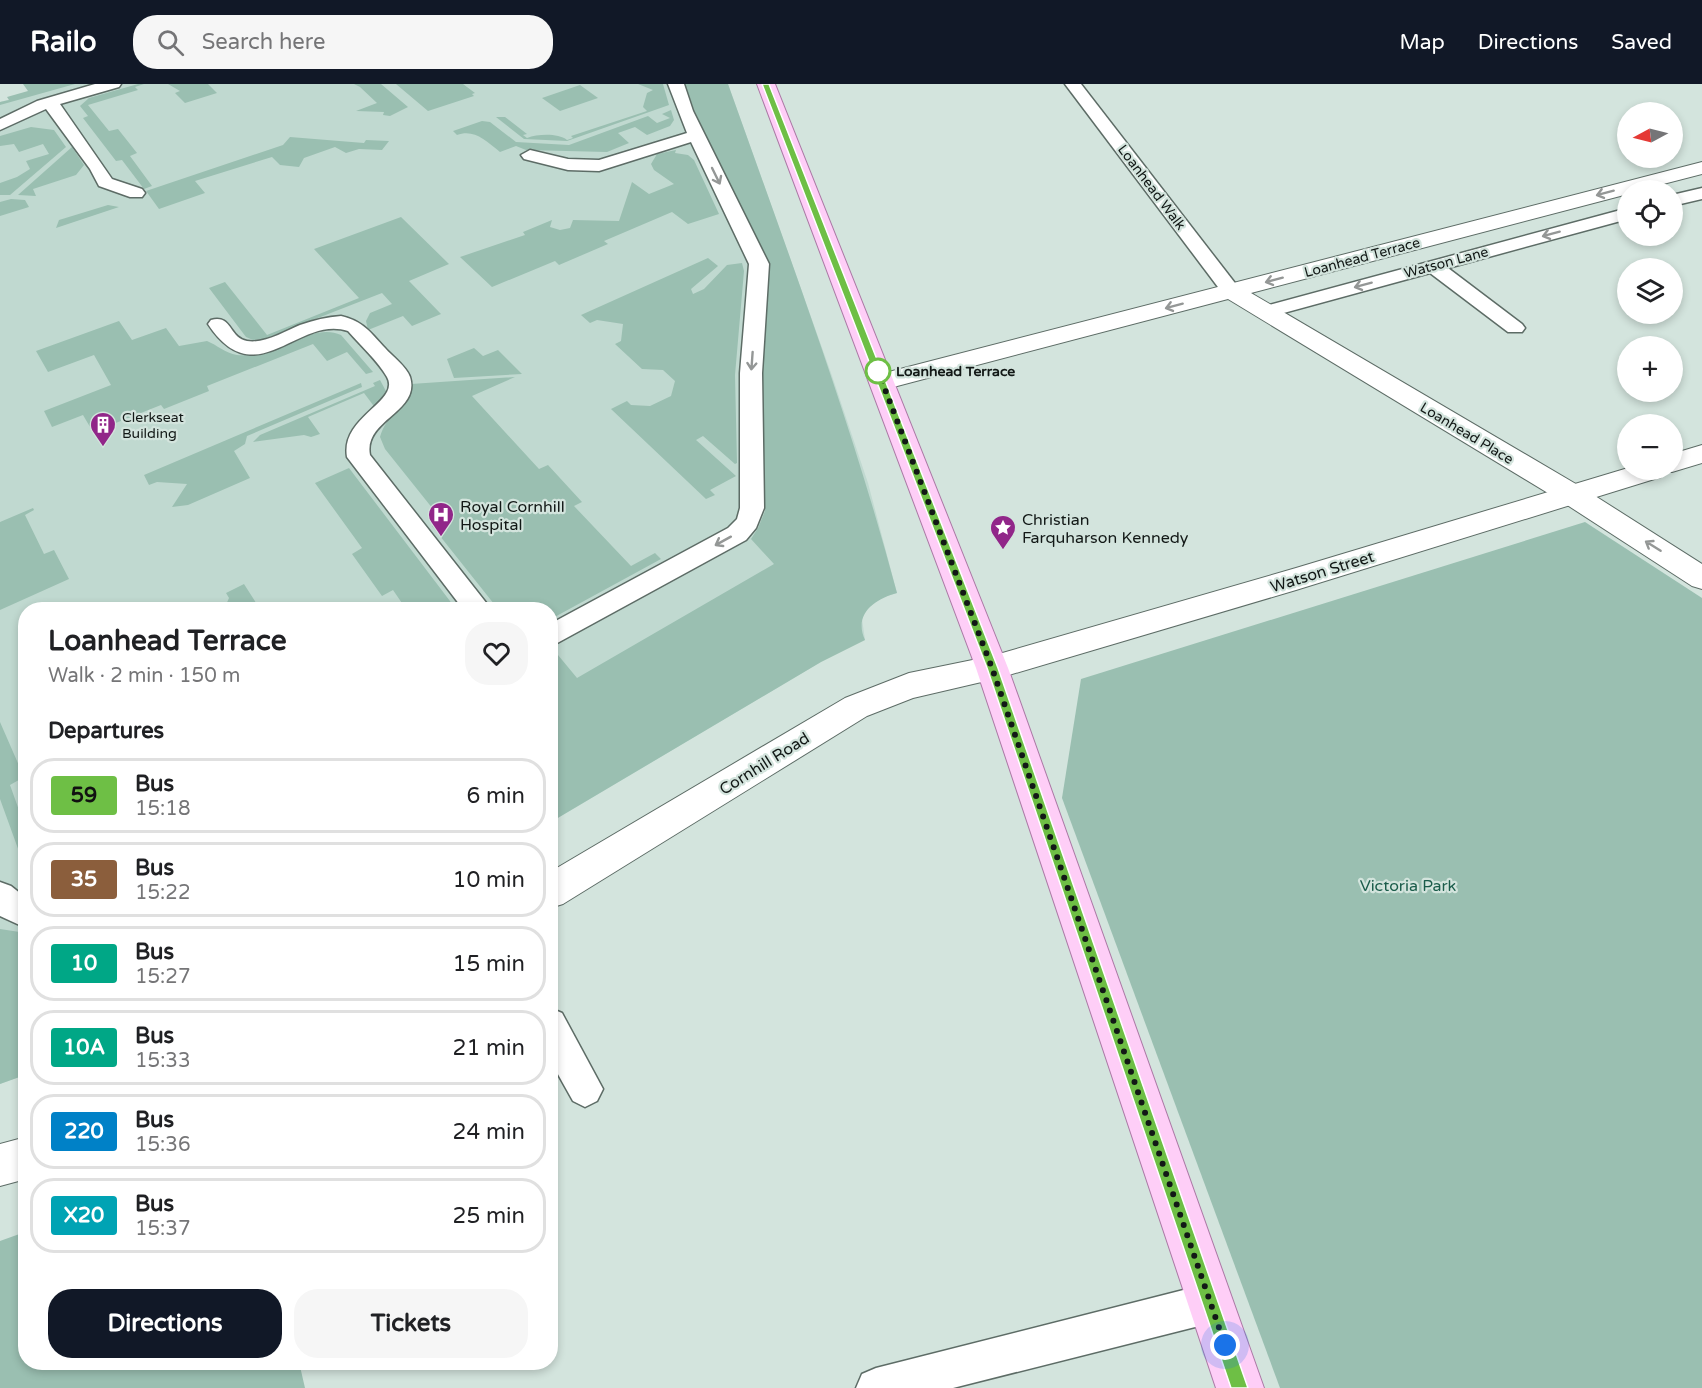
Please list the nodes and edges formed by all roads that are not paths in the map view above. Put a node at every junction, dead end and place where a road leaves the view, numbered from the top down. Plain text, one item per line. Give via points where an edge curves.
1 (113, 84) edge
2 (676, 84) edge
3 (766, 84) edge
4 (1074, 84) edge
5 (50, 102) junction
6 (0, 125) edge
7 (697, 136) junction
8 (530, 155) dead end
9 (1702, 168) edge
10 (136, 193) dead end
11 (1702, 193) edge
12 (1683, 198) edge
13 (1617, 216) edge
14 (1433, 266) junction
15 (1231, 291) junction
16 (1265, 312) junction
17 (218, 324) dead end
18 (1515, 328) dead end
19 (882, 382) junction
20 (1702, 454) edge
21 (1683, 460) edge
22 (1618, 480) edge
23 (1571, 494) junction
24 (1702, 578) edge
25 (473, 602) edge
26 (558, 633) edge
27 (992, 668) junction
28 (558, 887) edge
29 (0, 896) edge
30 (18, 910) edge
31 (558, 1040) edge
32 (585, 1089) dead end
33 (18, 1160) edge
34 (0, 1165) edge
35 (1211, 1303) junction
36 (876, 1388) edge
37 (1240, 1388) edge

1 - 5 lane
2 - 7 lane
3 - 19 main road
4 - 15 lane, Loanhead Walk
5 - 6 lane
5 - 10 lane via 105,182
7 - 8 lane via 672,140 604,165 556,164
7 -> 26 lane via 759,264 751,373 753,513 737,534
9 -> 15 street, Loanhead Terrace
11 - 12 lane
13 -> 14 lane, Watson Lane
14 -> 16 lane, Watson Lane
14 - 18 lane
15 - 16 street, Loanhead Place
15 -> 19 street, Loanhead Terrace
16 - 23 street, Loanhead Place
17 - 25 lane via 232,342 245,347 267,344 329,323 356,327 399,377 401,387 394,402 361,432 356,444 359,457
19 - 27 main road
20 - 21 street
22 - 23 street, Watson Street
24 -> 23 street, Loanhead Place
23 - 27 street, Watson Street
27 - 28 street, Cornhill Road via 909,686 856,707
27 - 35 main road
29 - 30 lane
31 - 32 lane
33 - 34 street
35 - 36 lane
35 - 37 main road

